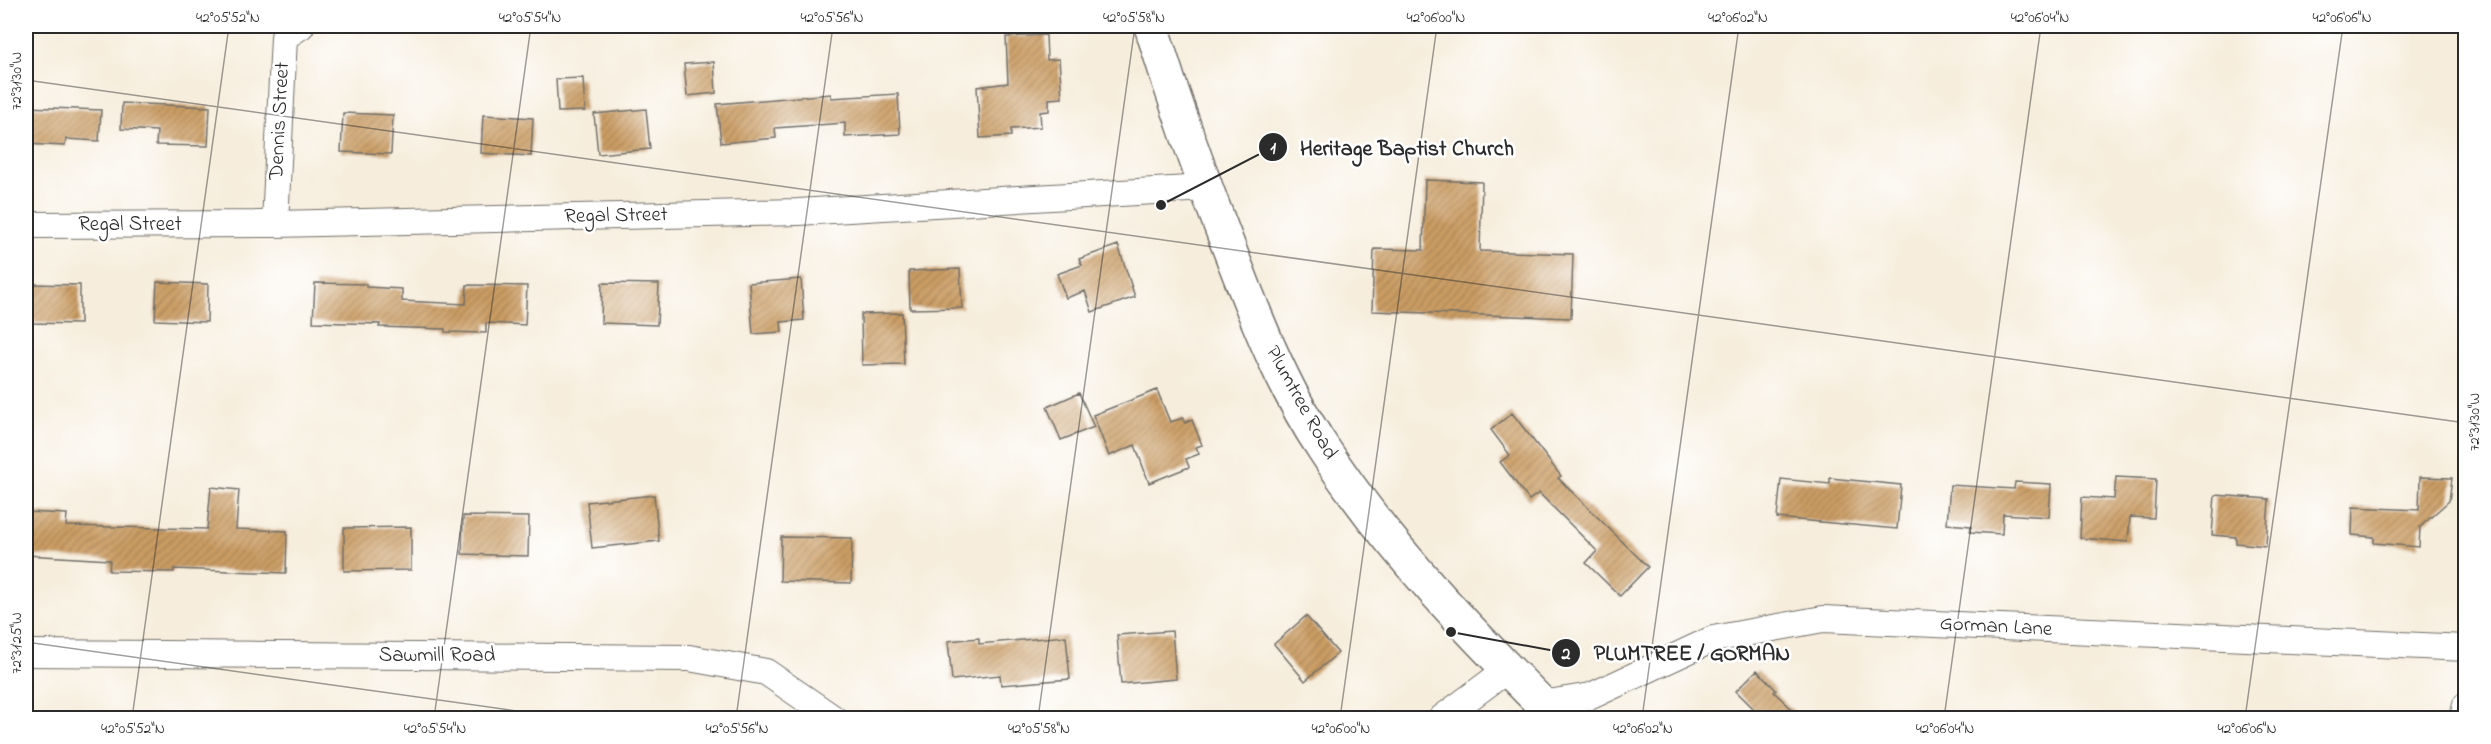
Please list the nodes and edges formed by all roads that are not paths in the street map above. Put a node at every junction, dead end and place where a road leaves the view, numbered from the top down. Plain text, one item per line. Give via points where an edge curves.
1 (301, 26) edge
2 (1150, 26) edge
3 (1206, 188) junction
4 (275, 224) junction
5 (26, 225) edge
6 (2466, 648) edge
7 (26, 652) edge
8 (1508, 669) junction
9 (2466, 705) edge
10 (1549, 711) edge
11 (826, 716) edge
12 (1442, 718) edge
13 (2463, 718) edge

1 - 4 street, Dennis Street via 284,37
2 - 3 street, Plumtree Road
3 - 4 street, Regal Street via 798,212
3 - 8 street, Plumtree Road via 1264,336 1322,447 1406,562
4 - 5 street, Regal Street
6 - 10 street, Gorman Lane via 1823,619 1713,639 1591,696
7 - 11 street, Sawmill Road via 690,658 766,672
8 - 10 street, Plumtree Road
8 - 12 street
9 - 13 street

